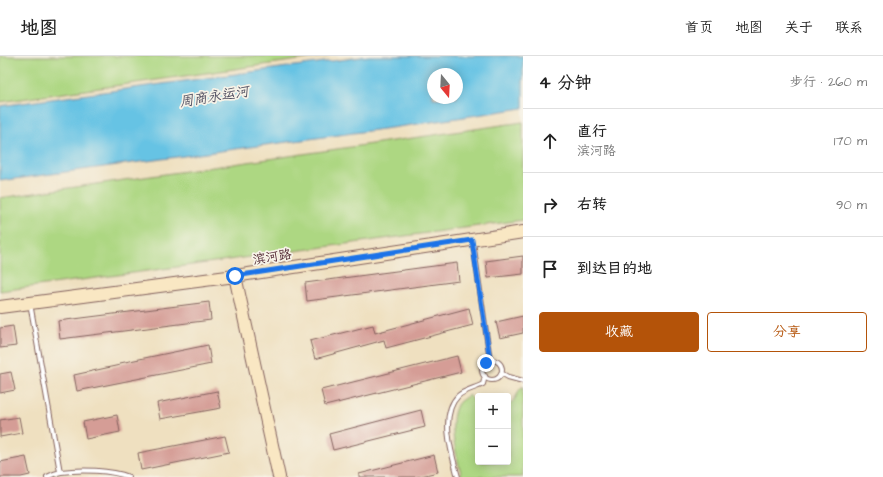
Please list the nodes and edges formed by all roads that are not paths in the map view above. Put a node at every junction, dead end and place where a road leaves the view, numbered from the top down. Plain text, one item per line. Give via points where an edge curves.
1 (523, 232) edge
2 (472, 240) junction
3 (235, 276) junction
4 (30, 303) junction
5 (0, 306) edge
6 (490, 360) junction
7 (502, 373) junction
8 (485, 376) junction
9 (523, 381) edge
10 (60, 472) junction
11 (46, 477) edge
12 (129, 477) edge
13 (279, 477) edge
14 (458, 477) edge

1 - 2 street, 滨河路
2 - 3 street, 滨河路
2 - 6 lane
3 - 4 street, 滨河路
3 - 13 street
4 - 5 street, 滨河路
4 - 10 lane
6 - 7 lane via 500,364
6 - 8 lane via 483,367 482,372
7 - 8 lane via 494,380
7 - 9 lane
8 - 14 lane via 483,384 458,396 452,406 448,431
10 - 11 lane
10 - 12 lane via 102,472

